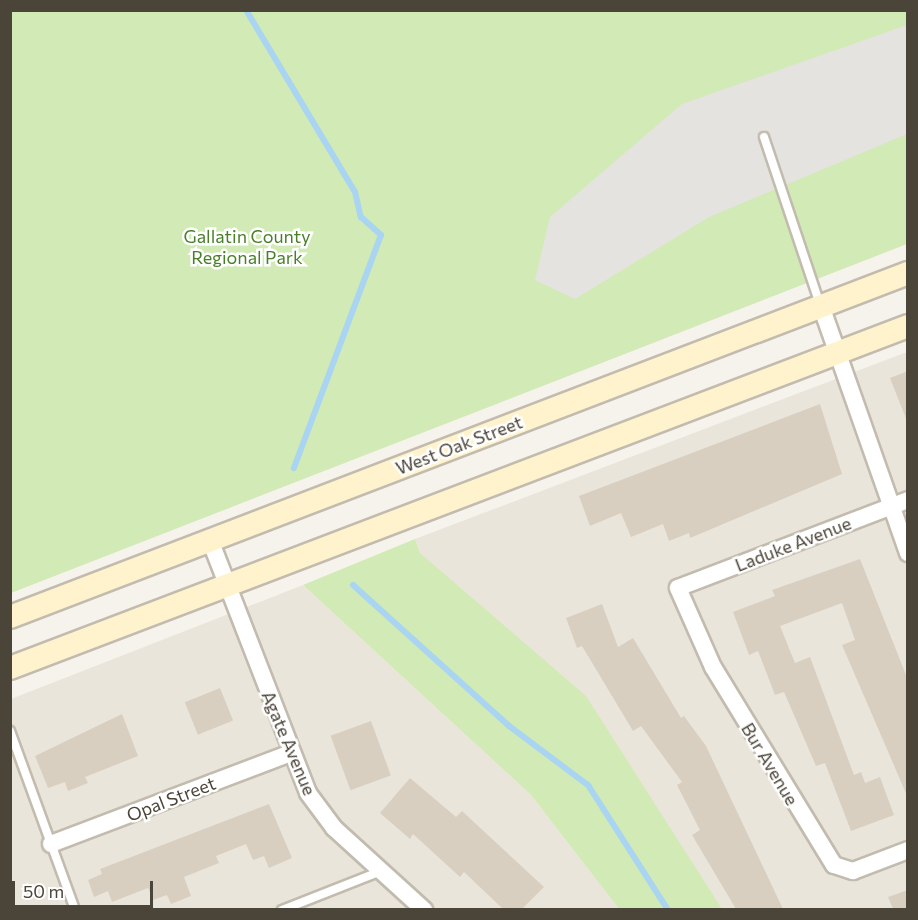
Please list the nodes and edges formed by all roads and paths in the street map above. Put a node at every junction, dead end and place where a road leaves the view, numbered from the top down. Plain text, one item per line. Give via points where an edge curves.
1 (764, 136) dead end
2 (908, 273) edge
3 (820, 306) junction
4 (908, 326) edge
5 (836, 352) junction
6 (908, 500) edge
7 (891, 507) junction
8 (210, 540) junction
9 (908, 553) edge
10 (227, 585) junction
11 (678, 588) joint
12 (10, 617) edge
13 (10, 668) edge
14 (10, 731) edge
15 (291, 753) junction
16 (51, 844) junction
17 (908, 850) edge
18 (381, 871) junction
19 (75, 909) edge
20 (282, 909) edge
21 (424, 909) edge

1 - 3 lane
2 - 3 main road, West Oak Street
3 - 5 street
3 - 8 main road, West Oak Street
4 - 5 main road
5 - 7 street
5 - 10 main road
6 - 7 street, Laduke Avenue
7 - 9 street
7 - 11 street, Laduke Avenue
8 - 10 street, Agate Avenue
8 - 12 main road, West Oak Street
10 - 13 main road
10 - 15 street, Agate Avenue
11 - 17 street, Bur Avenue via 718,676 834,865 853,871
14 - 16 lane
15 - 16 street, Opal Street
15 - 18 street, Agate Avenue via 318,808
16 - 19 lane
18 - 20 lane
18 - 21 street, Agate Avenue

